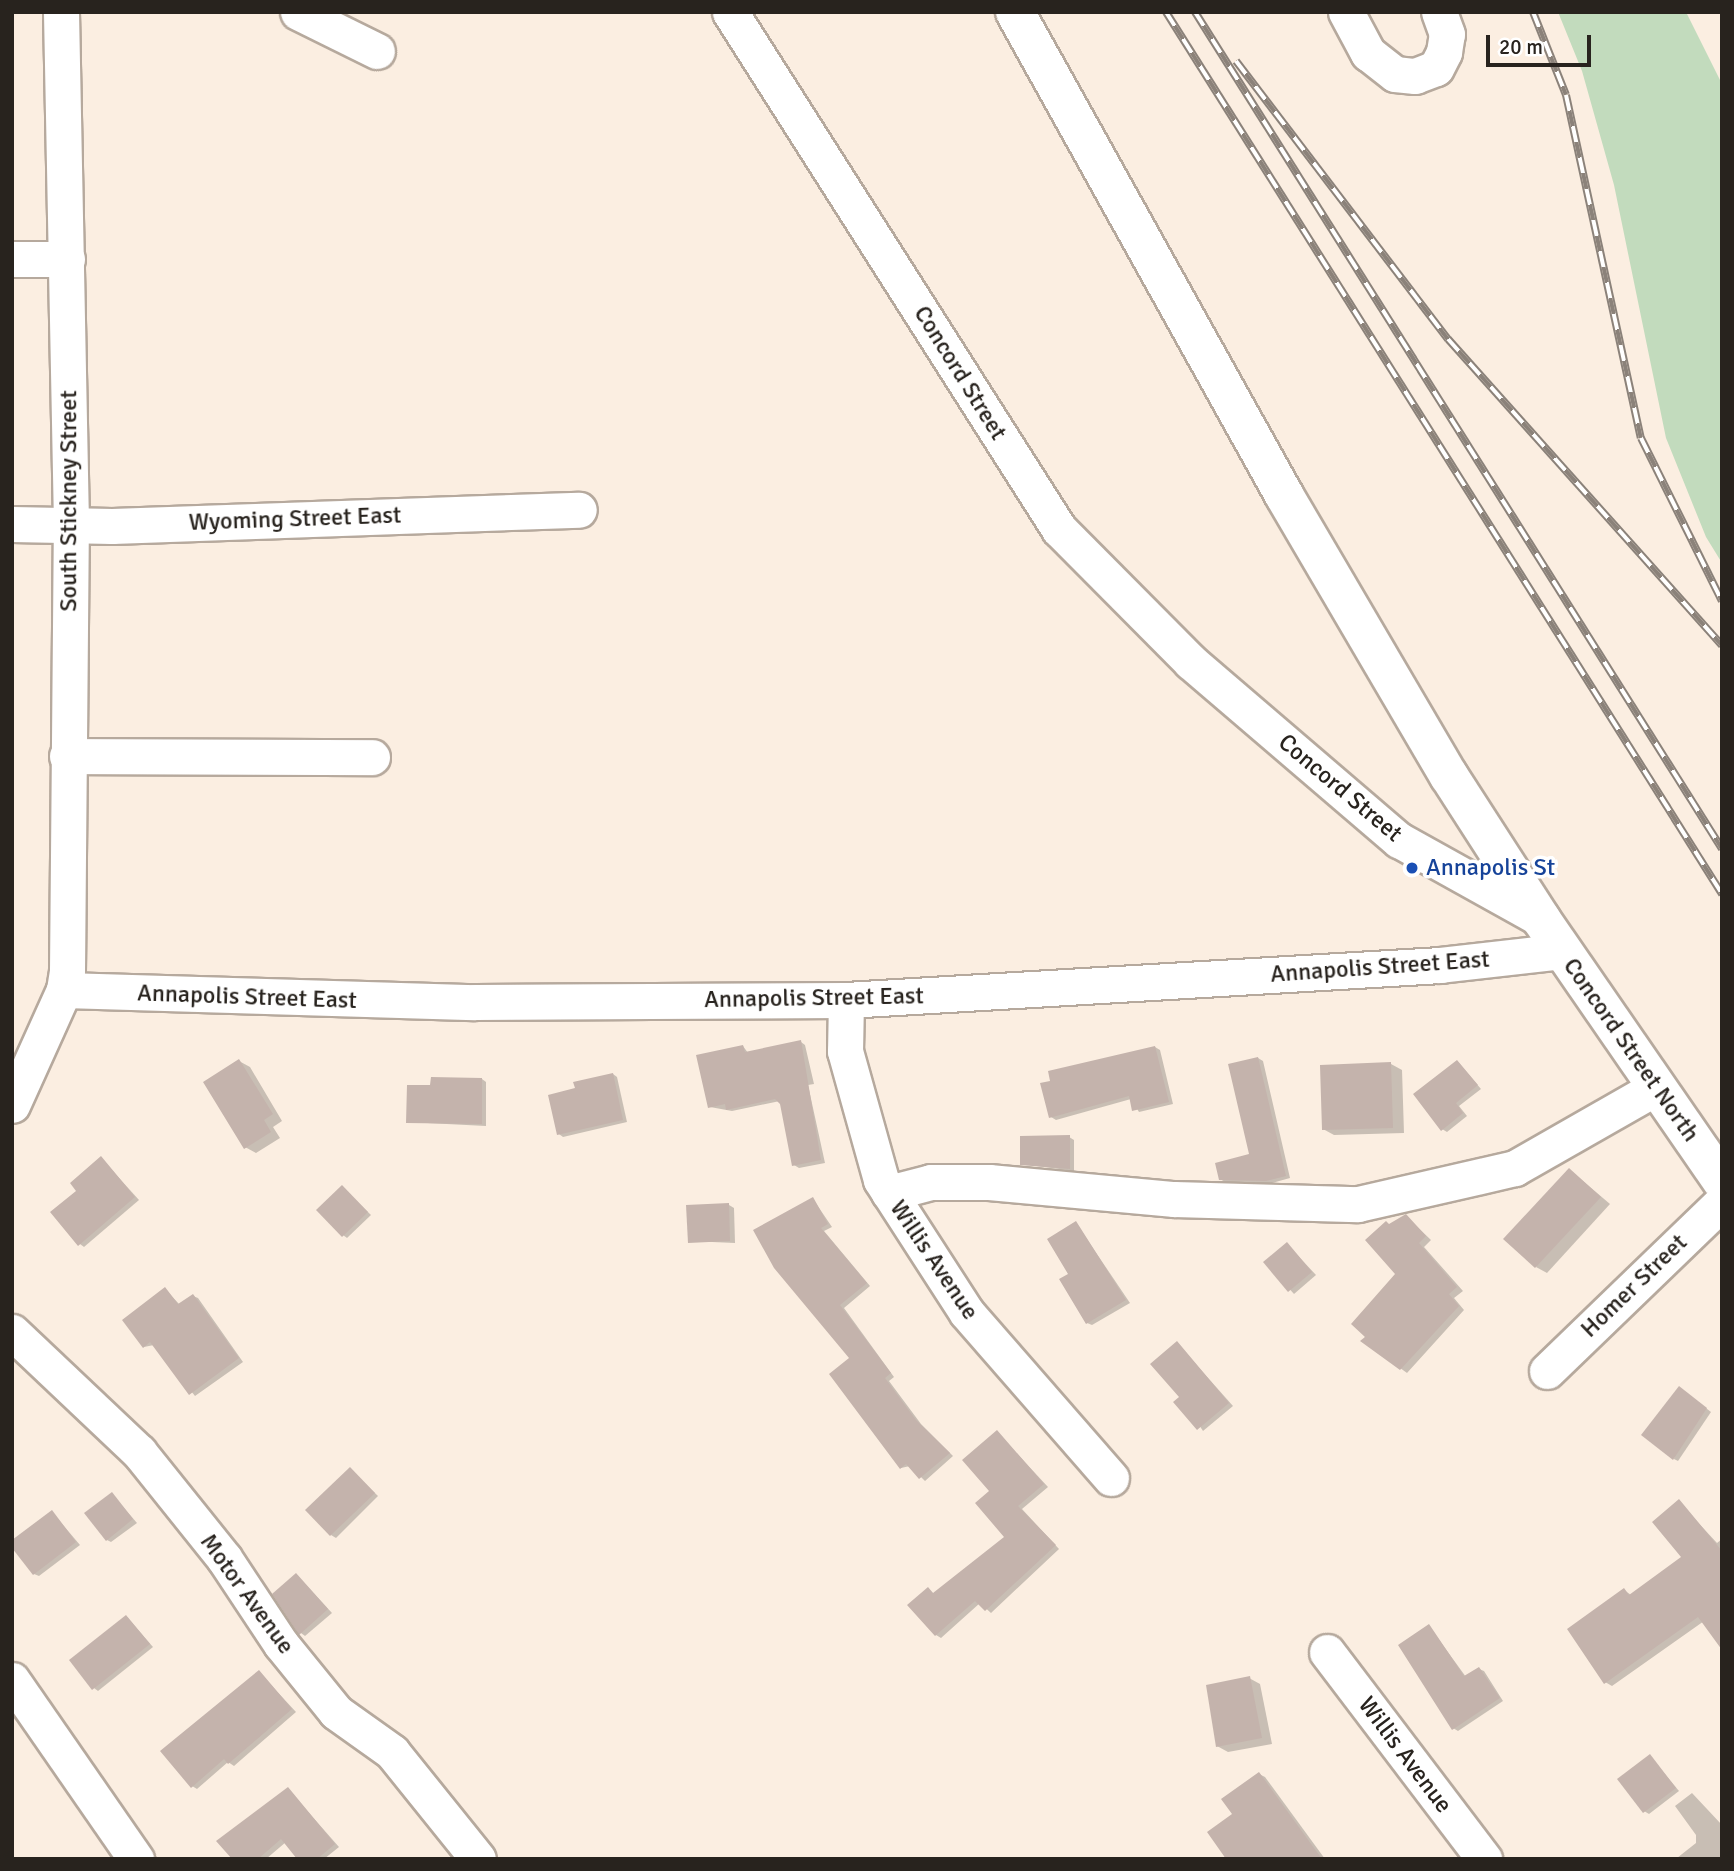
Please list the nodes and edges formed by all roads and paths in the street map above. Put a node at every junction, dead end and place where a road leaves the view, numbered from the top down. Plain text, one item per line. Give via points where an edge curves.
1 (61, 12) edge
2 (298, 12) edge
3 (730, 12) edge
4 (1015, 12) edge
5 (1346, 12) edge
6 (1439, 12) edge
7 (377, 51) dead end
8 (12, 259) edge
9 (67, 259) junction
10 (579, 510) dead end
11 (12, 524) edge
12 (71, 524) junction
13 (67, 756) junction
14 (372, 757) dead end
15 (1541, 919) junction
16 (1562, 951) junction
17 (64, 990) junction
18 (846, 1000) junction
19 (1657, 1087) junction
20 (12, 1105) edge
21 (1722, 1181) edge
22 (889, 1193) junction
23 (1722, 1202) edge
24 (12, 1332) edge
25 (1547, 1371) dead end
26 (1111, 1478) dead end
27 (1327, 1652) dead end
28 (12, 1680) edge
29 (135, 1859) edge
30 (478, 1859) edge
31 (1484, 1859) edge

1 - 9 street, South Stickney Street
2 - 7 street
3 - 15 street, Concord Street via 1059,529 1191,662 1399,840
4 - 15 main road via 1284,495 1449,776
5 - 6 street via 1368,53 1395,74 1415,76 1436,68 1444,52 1447,34
8 - 9 street
9 - 12 street, South Stickney Street
10 - 12 street, Wyoming Street East
11 - 12 street, Wyoming Street East
12 - 13 street, South Stickney Street
13 - 14 street
13 - 17 street, South Stickney Street
15 - 16 main road, Concord Street North
16 - 18 street, Annapolis Street East via 1440,965
16 - 19 main road, Concord Street North
17 - 18 street, Annapolis Street East via 448,1002
17 - 20 street
18 - 22 street, Willis Avenue via 845,1051 858,1112
19 - 21 main road, Concord Street North
19 - 22 street via 1515,1168 1358,1204 1174,1199 989,1182 931,1182
22 - 26 street, Willis Avenue via 967,1313
23 - 25 street, Homer Street
24 - 30 street, Motor Avenue via 139,1452 224,1558 281,1644 336,1712 392,1752
27 - 31 street, Willis Avenue
28 - 29 street

